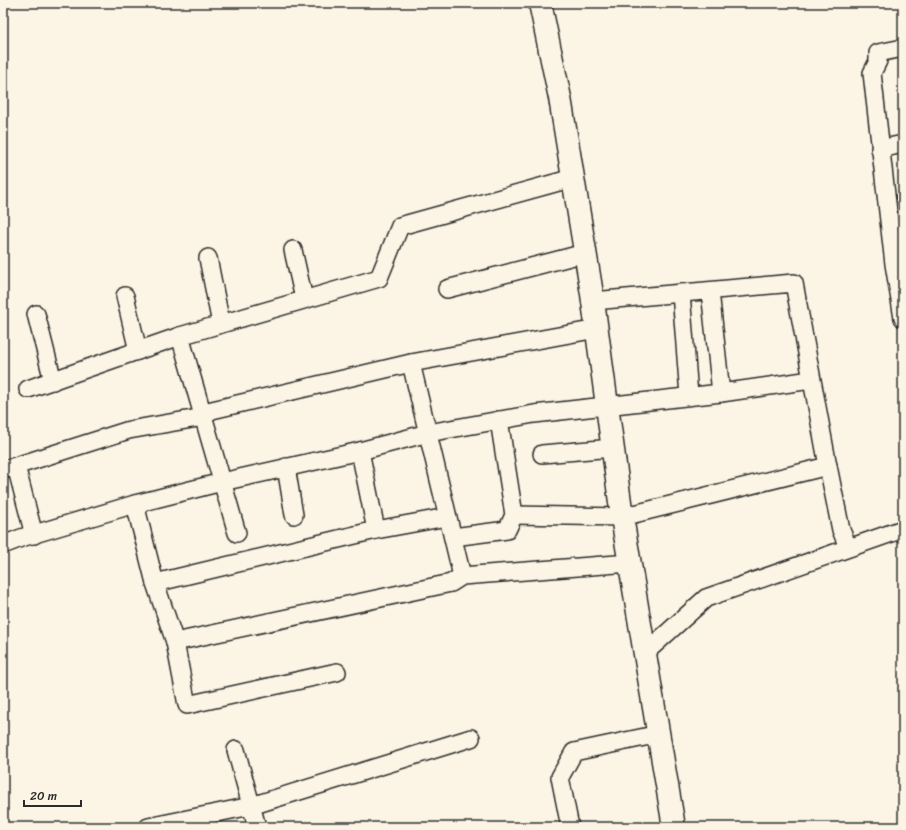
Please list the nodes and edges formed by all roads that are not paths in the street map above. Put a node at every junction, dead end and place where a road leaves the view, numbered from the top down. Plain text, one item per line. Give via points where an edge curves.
1 (540, 3) edge
2 (903, 48) edge
3 (903, 144) edge
4 (880, 149) junction
5 (573, 178) junction
6 (293, 250) dead end
7 (586, 253) junction
8 (208, 258) dead end
9 (898, 263) edge
10 (447, 289) dead end
11 (710, 291) junction
12 (681, 293) junction
13 (125, 296) dead end
14 (304, 299) junction
15 (593, 301) junction
16 (36, 314) dead end
17 (903, 318) edge
18 (221, 324) junction
19 (597, 329) junction
20 (180, 336) junction
21 (138, 351) junction
22 (411, 363) junction
23 (811, 380) junction
24 (53, 381) junction
25 (28, 389) dead end
26 (721, 393) junction
27 (689, 396) junction
28 (608, 405) junction
29 (203, 415) junction
30 (499, 420) junction
31 (428, 433) junction
32 (613, 448) junction
33 (360, 451) junction
34 (542, 454) dead end
35 (828, 466) junction
36 (286, 467) junction
37 (9, 468) edge
38 (222, 482) junction
39 (135, 504) junction
40 (294, 515) dead end
41 (514, 515) junction
42 (447, 517) junction
43 (622, 517) junction
44 (903, 529) edge
45 (376, 530) junction
46 (237, 533) dead end
47 (34, 534) junction
48 (453, 537) junction
49 (3, 545) edge
50 (848, 547) junction
51 (630, 563) junction
52 (462, 576) junction
53 (155, 583) junction
54 (175, 642) junction
55 (645, 653) junction
56 (337, 672) dead end
57 (660, 734) junction
58 (471, 738) dead end
59 (236, 750) dead end
60 (252, 806) junction
61 (148, 827) edge
62 (257, 827) edge
63 (570, 827) edge
64 (674, 827) edge

1 - 5 street via 560,98
2 - 4 street via 878,53 878,61 872,72
3 - 4 street
4 - 9 street
5 - 7 street
5 - 14 street via 400,226 379,278
6 - 14 street
7 - 10 street
7 - 15 street
8 - 18 street
9 - 17 street
11 - 12 street
11 - 23 street via 794,282
11 - 26 street
12 - 15 street
12 - 27 street
13 - 21 street
14 - 18 street
15 - 19 street
16 - 24 street
18 - 20 street
19 - 22 street
19 - 28 street
20 - 21 street
20 - 29 street
21 - 24 street
22 - 29 street via 212,410
22 - 31 street
23 - 26 street
23 - 35 street
24 - 25 street
26 - 27 street
27 - 28 street
28 - 30 street
28 - 32 street
29 - 37 street via 129,430
29 - 38 street
30 - 31 street
30 - 41 street
31 - 33 street
31 - 42 street
32 - 34 street
32 - 43 street
33 - 36 street
33 - 45 street
35 - 43 street
35 - 50 street via 841,530
36 - 38 street
36 - 40 street
37 - 47 street
38 - 39 street
38 - 46 street
39 - 47 street
39 - 53 street
41 - 43 street
41 - 48 street via 507,530
42 - 45 street
42 - 48 street
43 - 51 street
44 - 50 street
45 - 53 street
47 - 49 street
48 - 52 street
50 - 55 street via 706,598
51 - 52 street
51 - 55 street
52 - 54 street via 451,583
53 - 54 street
54 - 56 street via 187,705
55 - 57 street
57 - 63 street via 574,752 560,778
57 - 64 street
58 - 60 street
59 - 60 street
60 - 61 street
60 - 62 street

